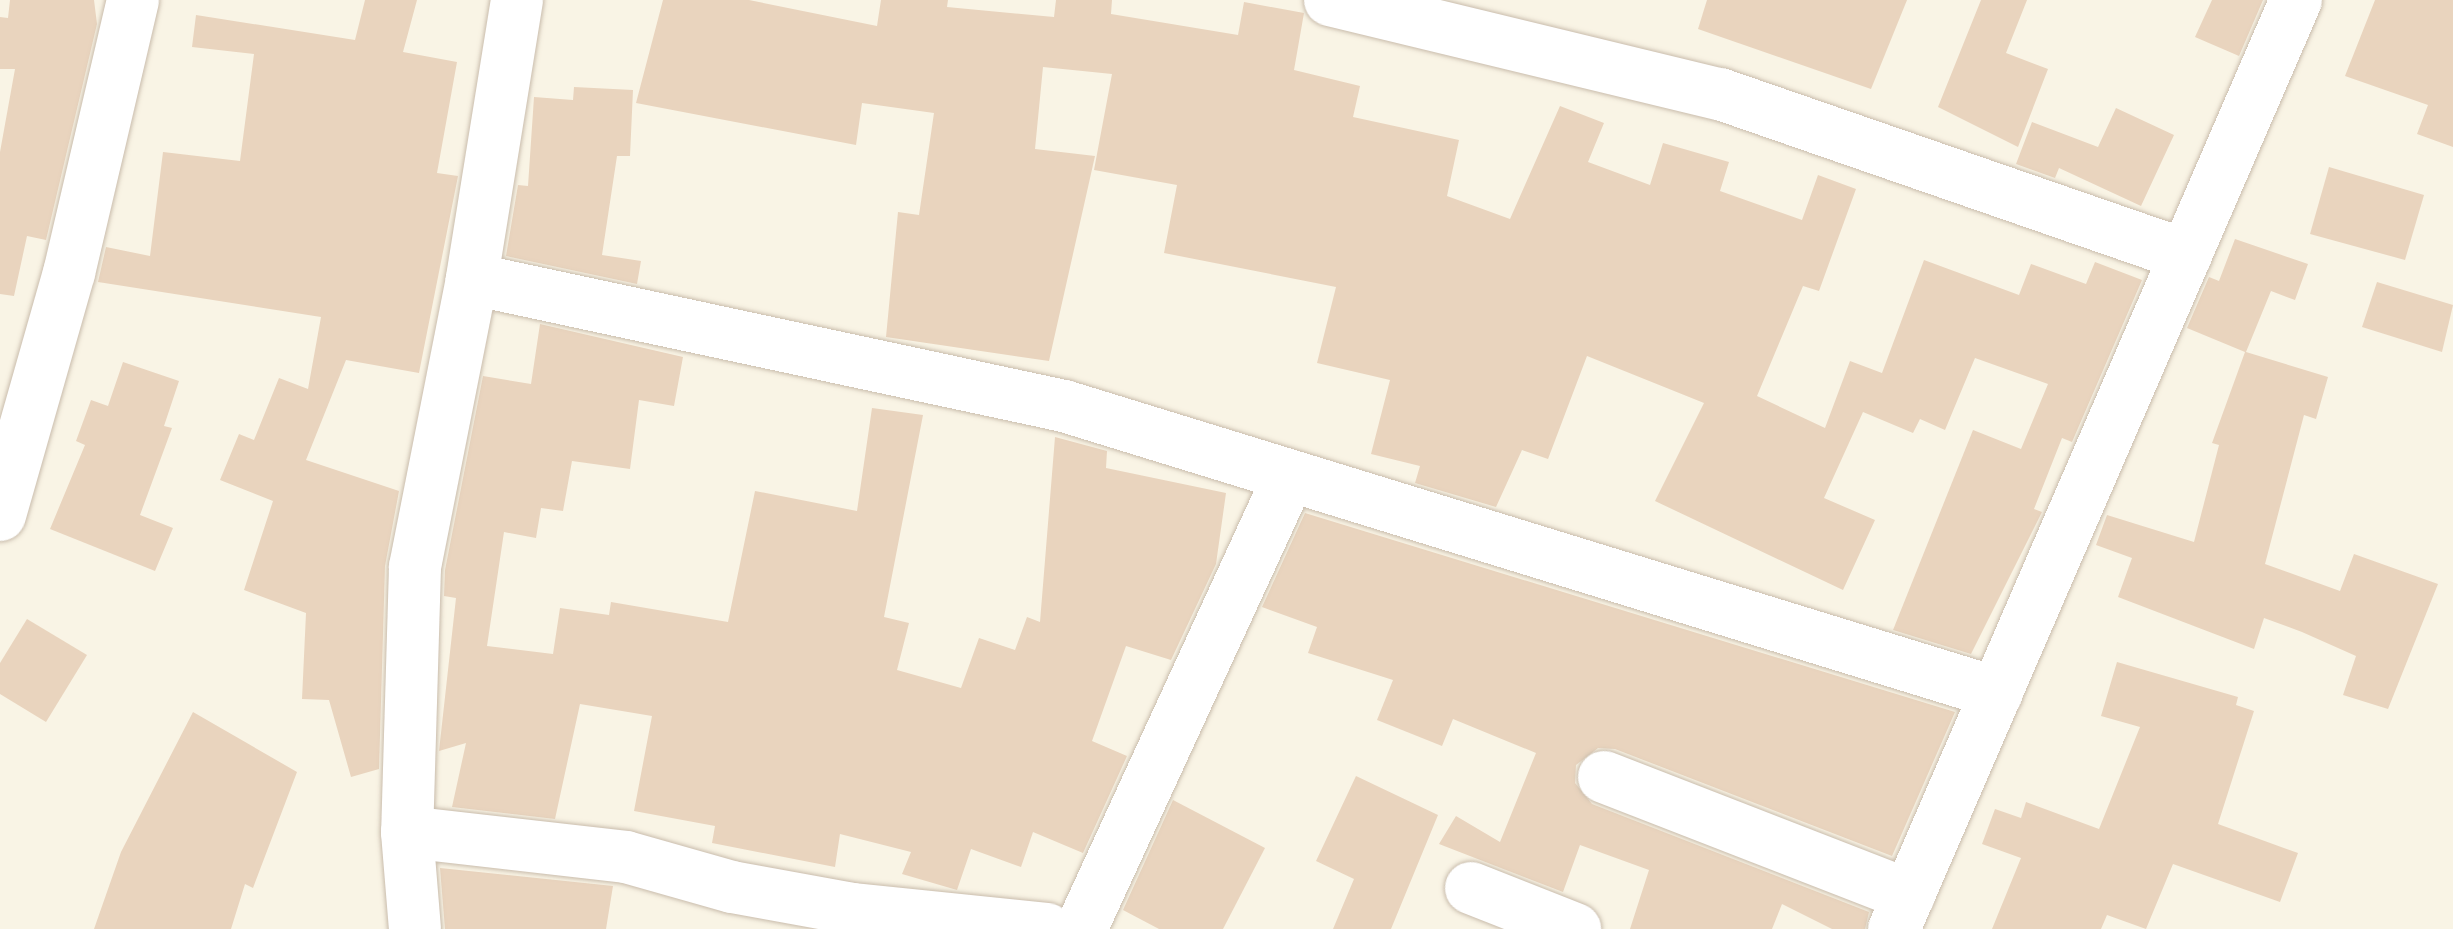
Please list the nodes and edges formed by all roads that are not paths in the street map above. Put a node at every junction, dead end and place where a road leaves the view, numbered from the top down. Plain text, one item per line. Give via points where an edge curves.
1 (133, 0) edge
2 (517, 0) edge
3 (1330, 0) edge
4 (2296, 0) edge
5 (2186, 255) junction
6 (472, 278) junction
7 (8, 459) edge
8 (1289, 476) junction
9 (0, 515) edge
10 (1998, 693) junction
11 (1604, 776) dead end
12 (407, 832) junction
13 (1471, 888) dead end
14 (1901, 912) edge
15 (415, 929) edge
16 (1047, 929) edge
17 (1082, 929) edge
18 (1575, 929) edge

1 - 7 street
2 - 6 street
3 - 5 street via 1720,94
4 - 5 street
5 - 10 street
6 - 8 street via 1064,406
6 - 12 street via 416,566
7 - 9 street
8 - 10 street
8 - 17 street
10 - 14 street
11 - 14 street
12 - 15 street
12 - 16 street via 626,857 732,887 854,908
13 - 18 street

